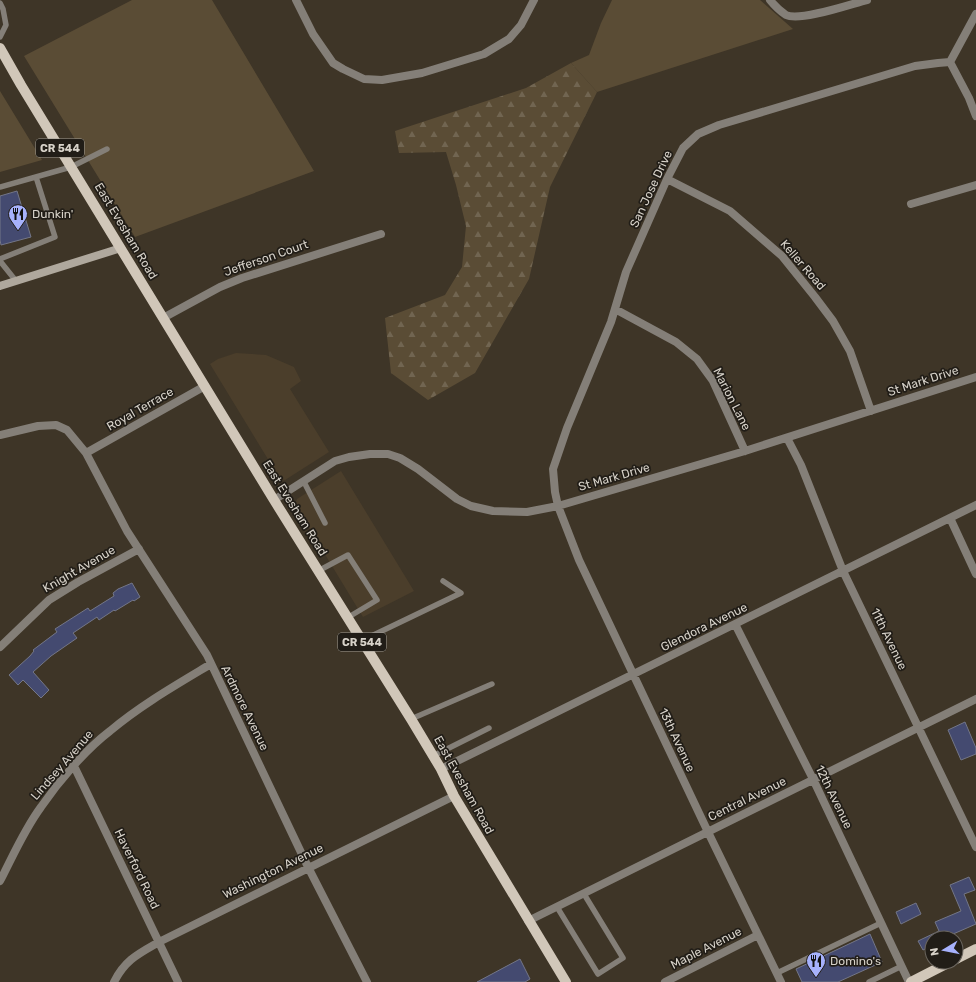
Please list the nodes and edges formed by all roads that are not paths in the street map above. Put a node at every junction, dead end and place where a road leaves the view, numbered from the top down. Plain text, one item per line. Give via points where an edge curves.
1 (296, 0) edge
2 (534, 0) edge
3 (770, 0) edge
4 (867, 0) edge
5 (0, 3) edge
6 (976, 14) edge
7 (0, 37) edge
8 (0, 48) edge
9 (950, 62) junction
10 (976, 116) edge
11 (107, 149) dead end
12 (71, 167) junction
13 (36, 177) junction
14 (667, 179) junction
15 (976, 185) edge
16 (0, 187) edge
17 (911, 204) dead end
18 (381, 234) dead end
19 (121, 248) junction
20 (0, 260) edge
21 (16, 281) junction
22 (0, 286) edge
23 (615, 309) junction
24 (163, 318) junction
25 (976, 377) edge
26 (205, 386) junction
27 (871, 411) junction
28 (0, 435) edge
29 (787, 438) junction
30 (745, 451) junction
31 (86, 453) junction
32 (304, 482) junction
33 (274, 500) junction
34 (976, 505) edge
35 (558, 506) junction
36 (950, 518) junction
37 (325, 524) dead end
38 (139, 549) junction
39 (318, 571) junction
40 (843, 571) junction
41 (976, 574) edge
42 (444, 581) dead end
43 (347, 618) junction
44 (736, 624) junction
45 (361, 641) junction
46 (0, 647) edge
47 (211, 664) junction
48 (633, 675) junction
49 (492, 684) dead end
50 (976, 699) edge
51 (412, 719) junction
52 (918, 727) junction
53 (489, 728) dead end
54 (433, 756) junction
55 (74, 766) junction
56 (441, 769) junction
57 (813, 779) junction
58 (454, 796) junction
59 (708, 832) junction
60 (976, 847) edge
61 (308, 867) junction
62 (0, 881) edge
63 (584, 894) junction
64 (557, 907) junction
65 (528, 921) junction
66 (881, 923) junction
67 (758, 935) junction
68 (158, 942) junction
69 (976, 949) edge
70 (964, 955) edge
71 (902, 966) junction
72 (934, 970) edge
73 (777, 973) junction
74 (881, 976) junction
75 (114, 982) edge
76 (178, 982) edge
77 (367, 982) edge
78 (566, 982) edge
79 (665, 982) edge
80 (781, 982) edge
81 (869, 982) edge
82 (884, 982) edge
83 (910, 982) edge

1 - 2 street via 313,34 333,63 364,79 382,80 422,73 484,54 508,39 521,25
3 - 4 street via 787,15 794,16 820,13
5 - 7 lane via 6,25
6 - 9 street
8 - 12 main road, East Evesham Road / CR 544
9 - 10 street
9 - 14 street, San Jose Drive via 915,66 719,125 698,134 683,148
11 - 12 lane
12 - 13 lane
12 - 19 main road, East Evesham Road / CR 544
13 - 16 lane
13 - 20 lane via 55,237
14 - 23 street, San Jose Drive via 626,272
14 - 27 street, Keller Road via 730,211 782,256 815,296 840,333 850,351
15 - 17 street
18 - 24 street, Jefferson Court via 242,278
19 - 21 street
19 - 24 main road, East Evesham Road / CR 544
20 - 21 lane
21 - 22 street
23 - 30 street, Marion Lane via 676,342 697,359 712,381
23 - 35 street, San Jose Drive via 553,469
24 - 26 main road, East Evesham Road / CR 544
25 - 27 street, St Mark Drive
26 - 31 street, Royal Terrace
26 - 33 main road, East Evesham Road / CR 544
27 - 29 street, St Mark Drive
28 - 31 street, Ardmore Avenue via 38,426 56,425 67,430
29 - 30 street, St Mark Drive
29 - 40 street, 11th Avenue via 801,465
30 - 35 street, St Mark Drive
31 - 38 street, Ardmore Avenue
32 - 33 street, St Mark Drive
32 - 35 street, St Mark Drive via 336,461 370,454 388,454 406,461 457,499 471,506 494,511 527,512
32 - 37 lane
33 - 39 main road, East Evesham Road / CR 544
34 - 36 street, Glendora Avenue
35 - 48 street, 13th Avenue via 579,560
36 - 40 street, Glendora Avenue
36 - 41 street
38 - 46 street, Knight Avenue via 49,600
38 - 47 street, Ardmore Avenue
39 - 43 main road, East Evesham Road / CR 544
39 - 43 lane via 348,555 377,600
40 - 44 street, Glendora Avenue
40 - 52 street, 11th Avenue
42 - 45 lane via 461,593
43 - 45 main road, East Evesham Road / CR 544
44 - 48 street, Glendora Avenue
44 - 57 street, 12th Avenue
45 - 51 main road, East Evesham Road / CR 544
47 - 55 street, Lindsey Avenue via 135,711 109,731
47 - 61 street, Ardmore Avenue
48 - 56 street, Glendora Avenue
48 - 59 street, 13th Avenue
49 - 51 lane
50 - 52 street, Central Avenue
51 - 54 main road, East Evesham Road / CR 544
52 - 57 street, Central Avenue
52 - 60 street, 11th Avenue
53 - 54 lane
54 - 56 main road, East Evesham Road / CR 544
55 - 62 street, Lindsey Avenue via 24,833
55 - 68 street, Haverford Road
56 - 58 main road, East Evesham Road / CR 544
57 - 59 street, Central Avenue
57 - 66 street, 12th Avenue
58 - 61 street, Washington Avenue
58 - 65 main road, East Evesham Road / CR 544
59 - 63 street, Central Avenue
59 - 67 street, 13th Avenue
61 - 68 street, Washington Avenue
61 - 77 street, Ardmore Avenue
63 - 64 street, Central Avenue
63 - 64 lane via 622,958 598,974
64 - 65 street, Central Avenue
65 - 78 main road, East Evesham Road / CR 544
66 - 71 street, 12th Avenue
66 - 73 lane
67 - 73 street, 13th Avenue
67 - 79 street, Maple Avenue
68 - 75 street, Washington Avenue via 131,959
68 - 76 street, Haverford Road
69 - 70 main road
71 - 74 lane
71 - 83 street, 12th Avenue
72 - 83 main road
73 - 80 street, 13th Avenue
74 - 81 lane
74 - 82 lane

